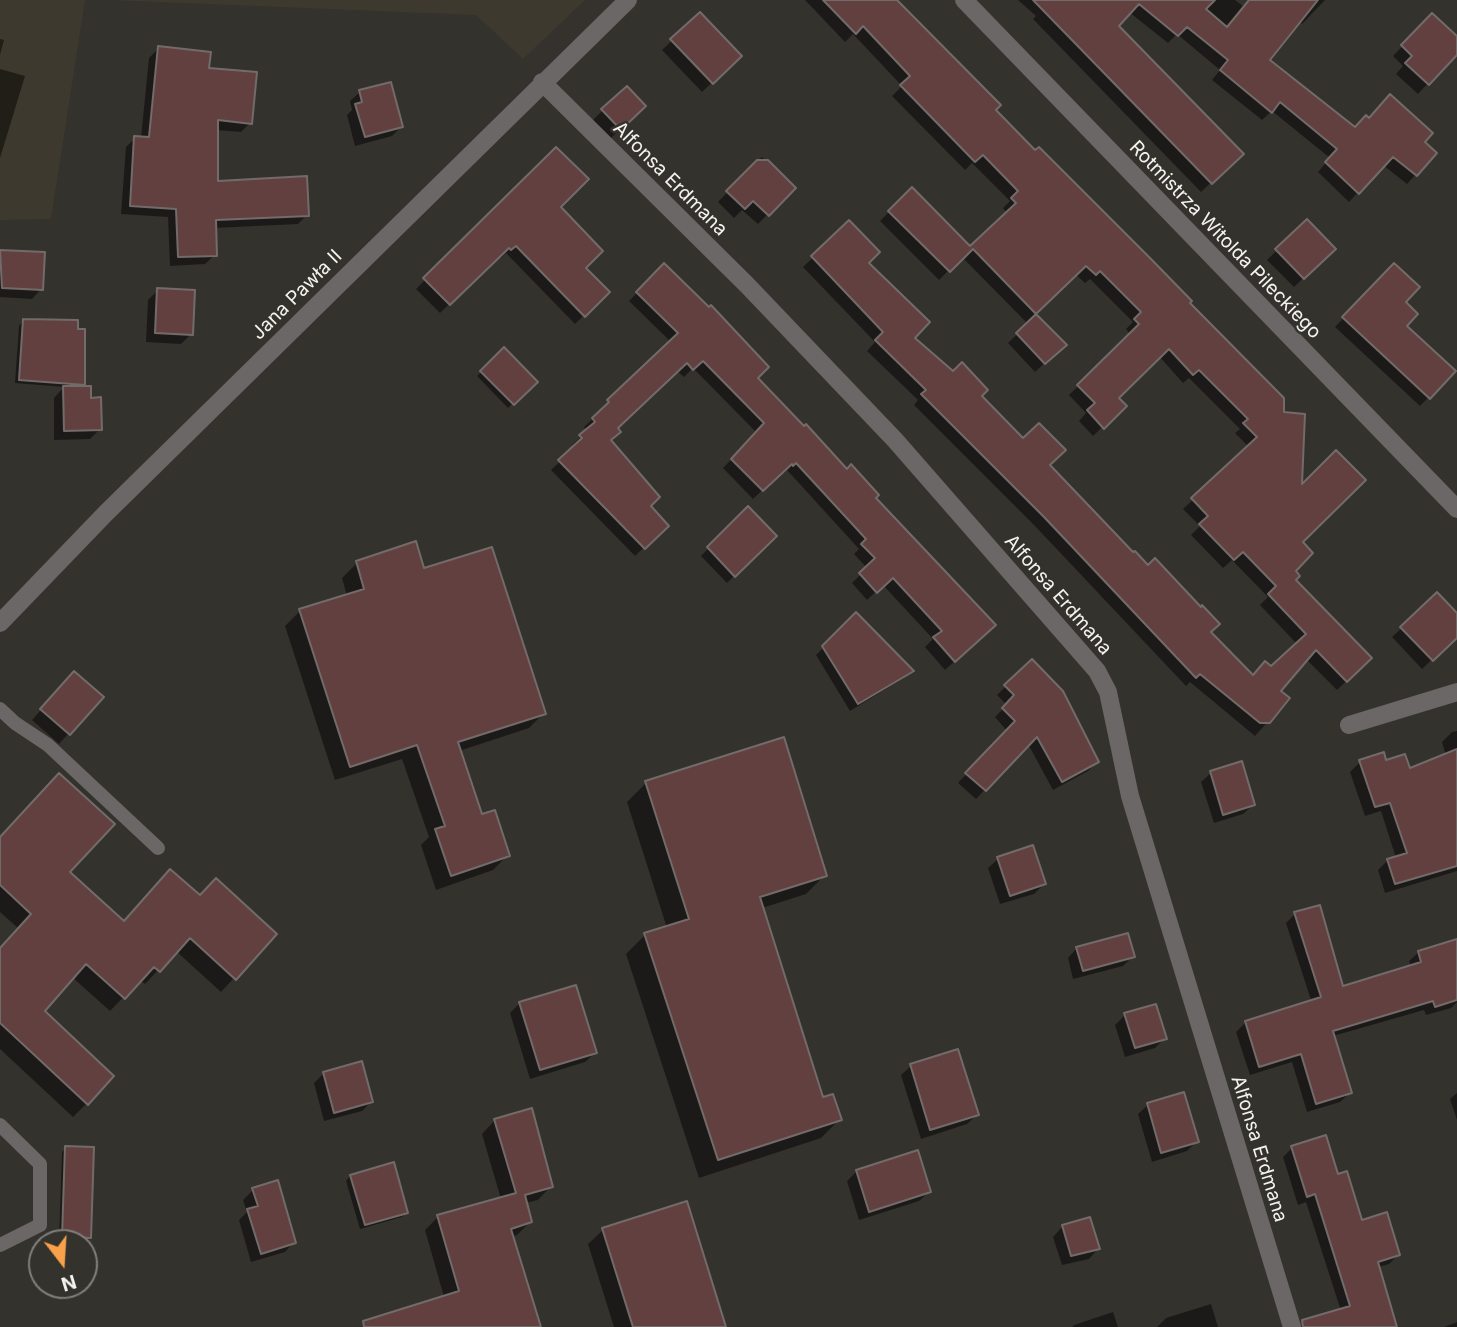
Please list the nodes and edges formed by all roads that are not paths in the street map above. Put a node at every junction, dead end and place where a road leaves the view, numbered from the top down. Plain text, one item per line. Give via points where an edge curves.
1 (964, 0) edge
2 (619, 3) edge
3 (542, 82) junction
4 (1457, 509) edge
5 (0, 623) edge
6 (1457, 692) edge
7 (0, 709) edge
8 (1349, 725) dead end
9 (158, 848) dead end
10 (0, 1125) edge
11 (0, 1245) edge
12 (1292, 1327) edge

1 - 4 street, Rotmistrza Witolda Pileckiego
2 - 3 street, Jana Pawła II
3 - 5 street, Jana Pawła II
3 - 12 street, Alfonsa Erdmana via 895,440 1097,671 1130,796
6 - 8 street
7 - 9 lane via 48,745
10 - 11 lane via 40,1164 40,1225

